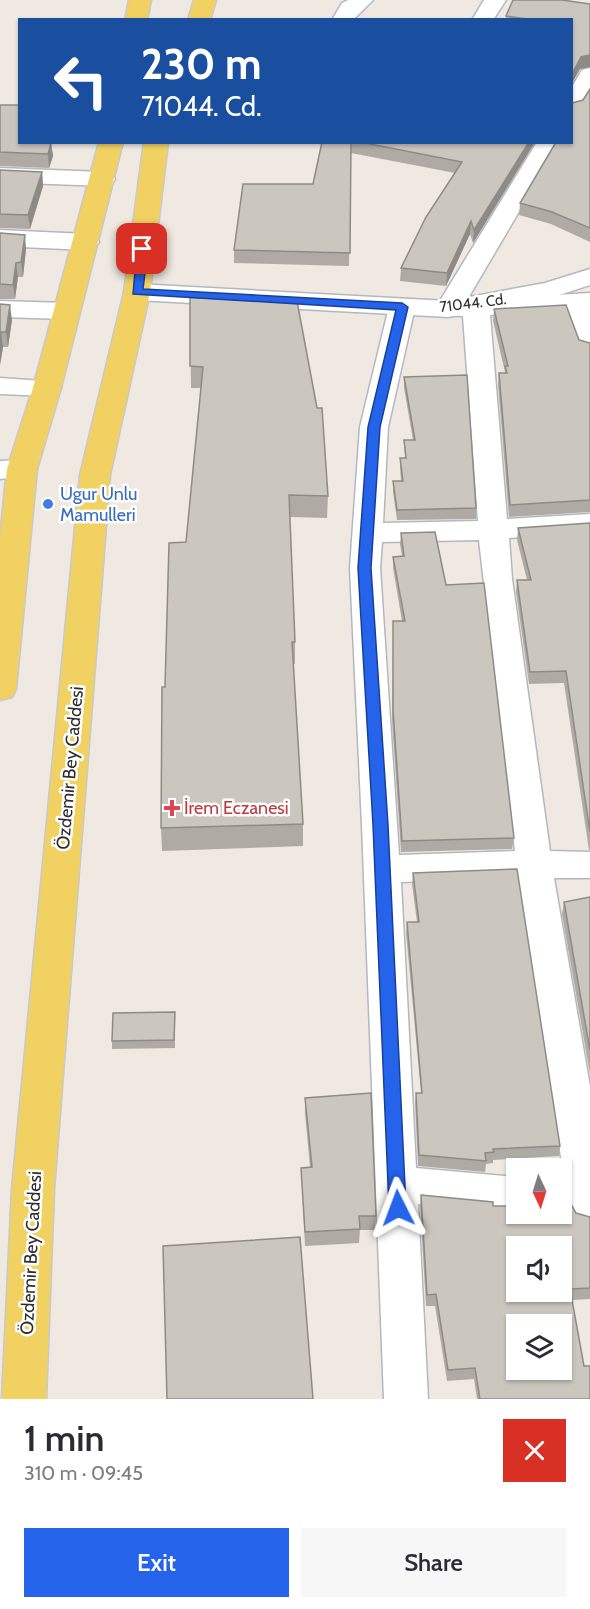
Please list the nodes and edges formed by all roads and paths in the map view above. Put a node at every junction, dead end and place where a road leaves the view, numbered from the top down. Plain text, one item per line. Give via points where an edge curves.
1 (140, 0) edge
2 (205, 0) edge
3 (362, 0) edge
4 (495, 0) edge
5 (136, 18) edge
6 (200, 18) edge
7 (343, 18) edge
8 (483, 18) edge
9 (590, 75) edge
10 (573, 104) edge
11 (111, 144) edge
12 (156, 144) edge
13 (548, 144) edge
14 (0, 175) edge
15 (103, 179) junction
16 (0, 238) edge
17 (86, 242) junction
18 (590, 277) edge
19 (137, 292) junction
20 (583, 302) edge
21 (402, 307) junction
22 (0, 309) edge
23 (462, 309) junction
24 (66, 311) junction
25 (590, 345) edge
26 (0, 386) edge
27 (47, 388) junction
28 (11, 470) edge
29 (590, 523) edge
30 (494, 530) junction
31 (367, 532) junction
32 (0, 689) edge
33 (534, 864) junction
34 (590, 866) edge
35 (382, 869) junction
36 (397, 1184) junction
37 (506, 1194) edge
38 (582, 1203) edge
39 (24, 1399) edge
40 (406, 1399) edge

1 - 5 main road
2 - 6 main road
3 - 7 street
4 - 8 street
9 - 10 street
11 - 15 main road
12 - 19 main road, Özdemir Bey Caddesi
13 - 23 street
14 - 15 street
15 - 17 main road
16 - 17 street
17 - 24 main road
18 - 23 street, 71044. Cd.
19 - 21 street, 71044. Cd.
19 - 39 main road, Özdemir Bey Caddesi via 95,475 33,1190
20 - 23 street
20 - 25 street
21 - 23 street, 71044. Cd.
21 - 31 street via 374,427
22 - 24 street
23 - 30 street
24 - 27 main road
26 - 27 street
27 - 28 main road
28 - 32 main road
29 - 30 street
30 - 31 street
30 - 33 street
31 - 35 street via 365,568
33 - 34 street
33 - 35 street
33 - 38 street
35 - 36 street
36 - 37 street
36 - 40 street

